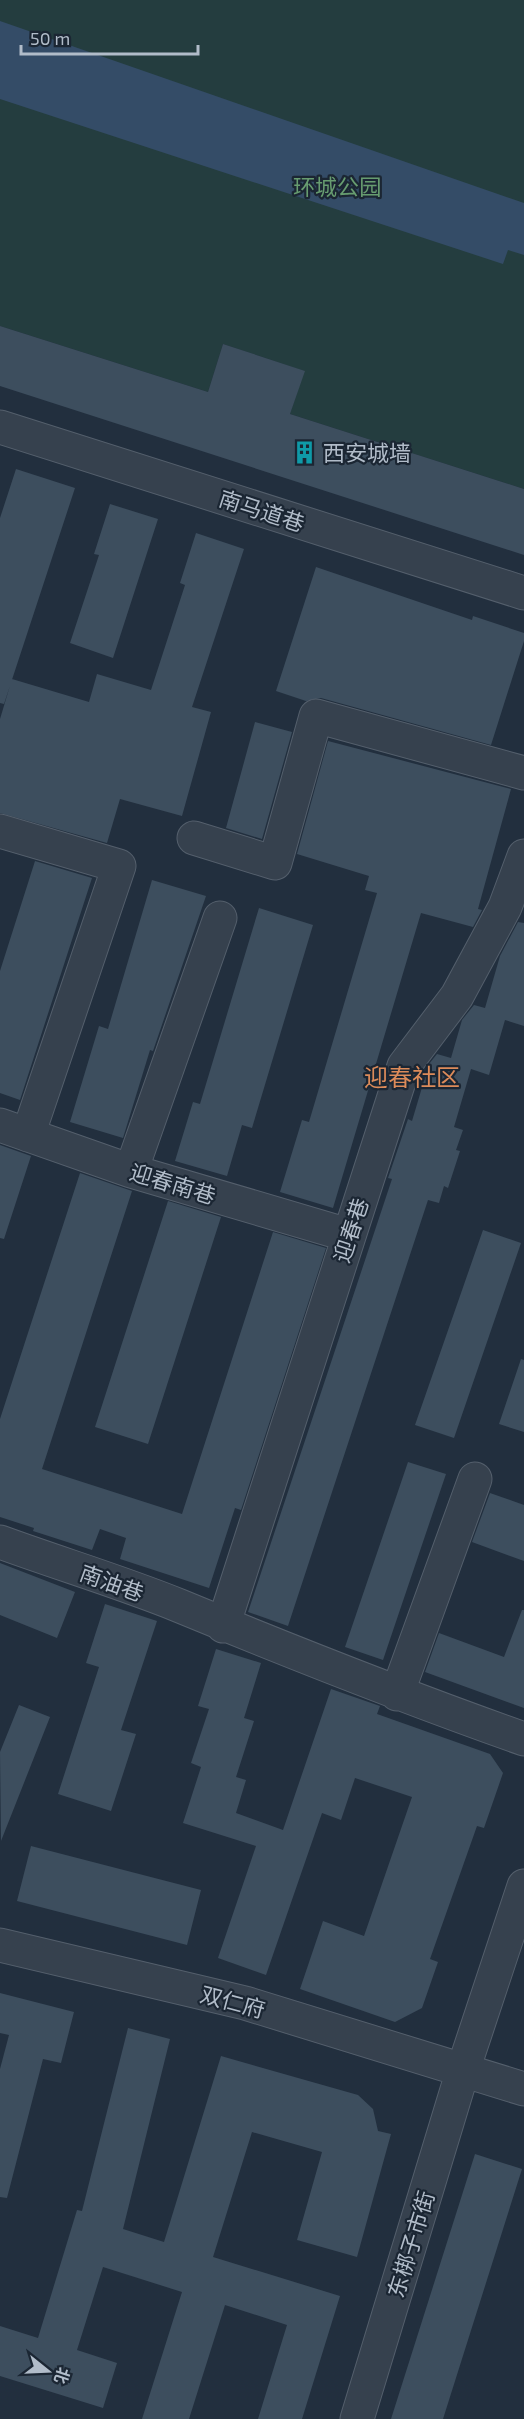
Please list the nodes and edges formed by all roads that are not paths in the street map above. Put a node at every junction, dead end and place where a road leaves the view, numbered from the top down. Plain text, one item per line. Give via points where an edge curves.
1 (0, 427) edge
2 (524, 593) edge
3 (524, 773) edge
4 (0, 831) edge
5 (194, 838) dead end
6 (524, 856) edge
7 (220, 918) dead end
8 (14, 1130) edge
9 (131, 1171) junction
10 (348, 1235) junction
11 (475, 1479) dead end
12 (0, 1542) edge
13 (223, 1626) junction
14 (397, 1694) junction
15 (524, 1739) edge
16 (524, 1886) edge
17 (0, 1945) edge
18 (463, 2070) junction
19 (524, 2090) edge
20 (357, 2419) edge

1 - 2 street, 南马道巷
3 - 5 street via 316,716 275,863
4 - 8 street via 119,866
6 - 10 street, 迎春巷 via 505,907 457,996 404,1066
7 - 9 street
8 - 9 street, 迎春南巷
9 - 10 street, 迎春南巷
10 - 13 street, 迎春巷
11 - 14 street
12 - 13 street, 南油巷 via 180,1606
13 - 14 street, 南油巷
14 - 15 street, 南油巷
16 - 18 street, 东梆子市街
17 - 18 street, 双仁府 via 245,2003
18 - 19 street, 双仁府
18 - 20 street, 东梆子市街

